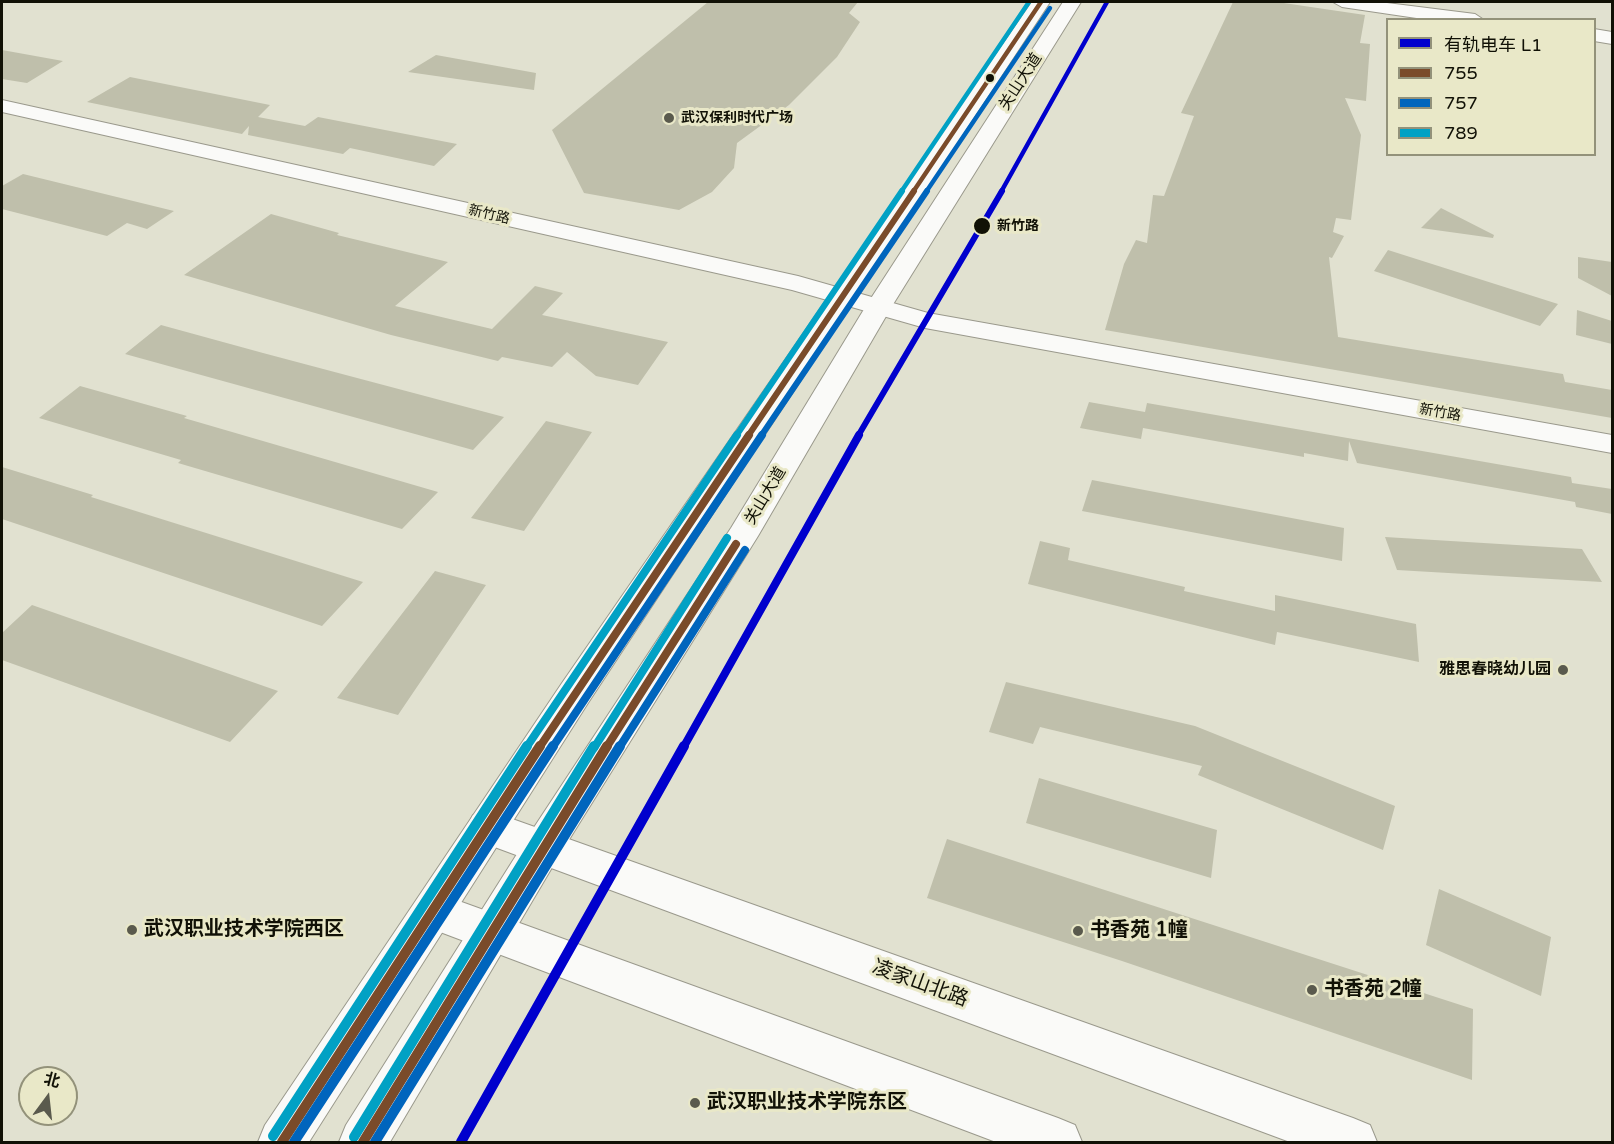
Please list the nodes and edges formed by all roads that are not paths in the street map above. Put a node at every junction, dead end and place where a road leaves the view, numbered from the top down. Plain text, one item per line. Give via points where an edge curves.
1 (1041, 2) edge
2 (1072, 2) edge
3 (1342, 2) edge
4 (1461, 18) edge
5 (1596, 36) edge
6 (1612, 38) edge
7 (2, 106) edge
8 (843, 298) junction
9 (879, 306) junction
10 (1612, 444) edge
11 (487, 827) junction
12 (543, 847) junction
13 (434, 911) junction
14 (491, 932) junction
15 (282, 1143) edge
16 (363, 1143) edge
17 (1058, 1143) edge
18 (1353, 1143) edge

1 - 8 main road, 关山大道
2 - 9 main road, 关山大道
3 - 4 main road
5 - 6 main road
7 - 8 main road, 新竹路
8 - 9 main road, 新竹路
8 - 11 main road, 关山大道
9 - 10 main road, 新竹路 via 933,321
9 - 12 main road, 关山大道 via 742,536
11 - 12 main road, 凌家山北路
11 - 13 main road, 关山大道
12 - 14 main road, 关山大道
12 - 18 main road, 凌家山北路
13 - 14 main road
13 - 15 main road, 关山大道
14 - 16 main road, 关山大道
14 - 17 main road

